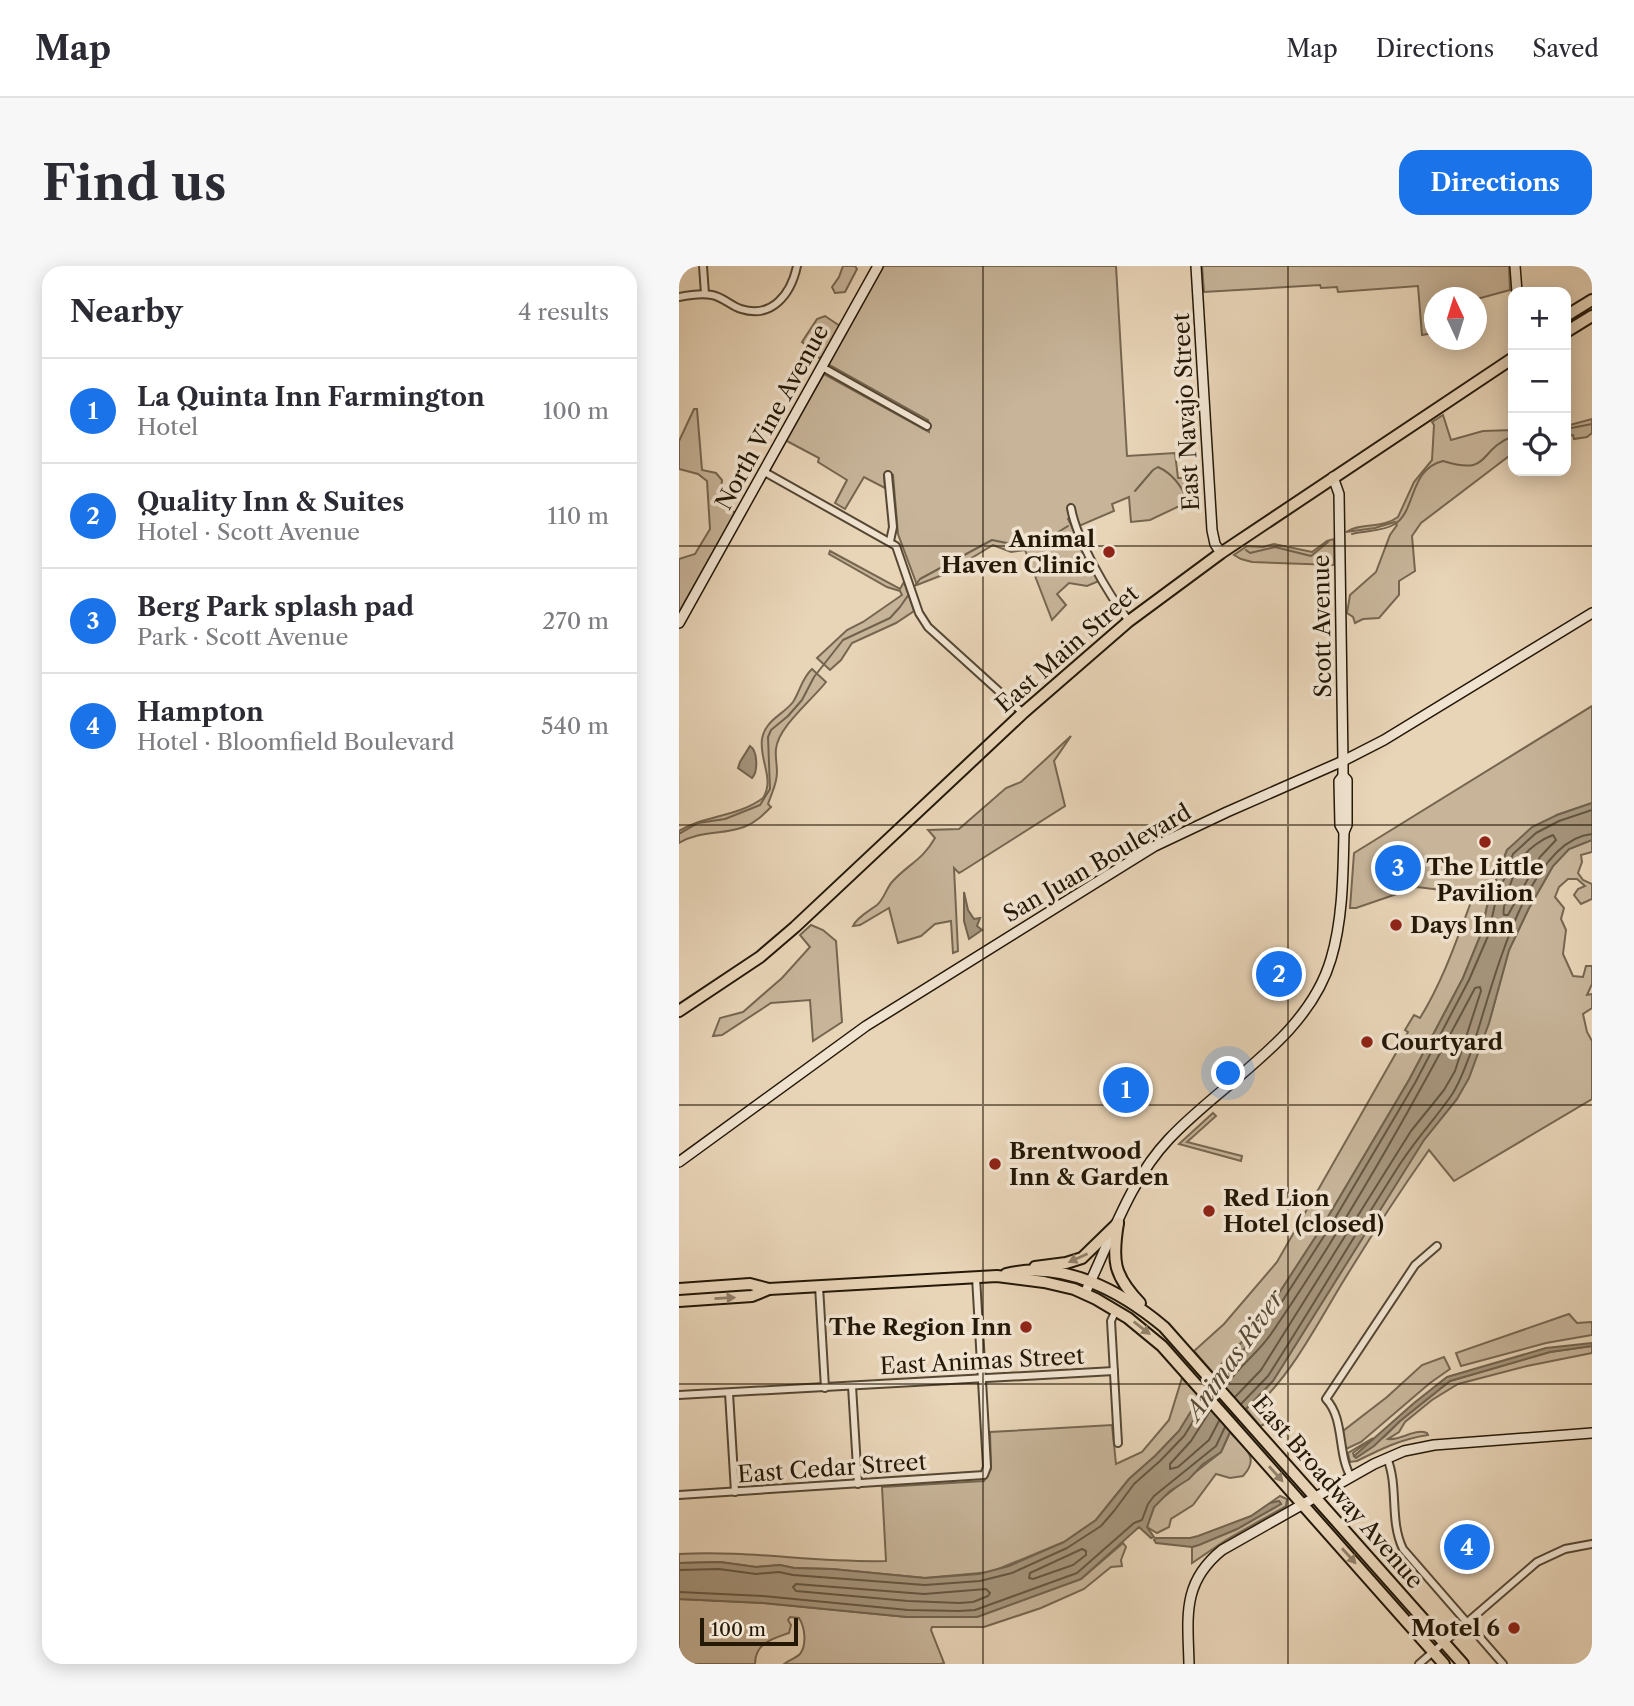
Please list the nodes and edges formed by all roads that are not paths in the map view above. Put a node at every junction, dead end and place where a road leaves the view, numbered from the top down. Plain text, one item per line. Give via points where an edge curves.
1 (703, 266) edge
2 (797, 266) edge
3 (878, 266) edge
4 (1196, 266) edge
5 (1515, 266) edge
6 (1517, 287) edge
7 (705, 295) junction
8 (1592, 295) edge
9 (679, 297) edge
10 (1592, 300) edge
11 (1571, 307) edge
12 (1571, 313) edge
13 (1592, 316) edge
14 (1571, 329) edge
15 (1508, 361) edge
16 (822, 367) junction
17 (927, 426) dead end
18 (763, 471) junction
19 (888, 475) dead end
20 (1333, 477) junction
21 (1072, 508) dead end
22 (890, 541) junction
23 (1221, 553) junction
24 (1592, 613) edge
25 (1129, 621) junction
26 (679, 623) edge
27 (1023, 713) junction
28 (1343, 761) junction
29 (679, 1011) edge
30 (679, 1162) edge
31 (1118, 1223) junction
32 (1437, 1246) dead end
33 (1026, 1269) junction
34 (997, 1276) junction
35 (976, 1277) junction
36 (1090, 1282) junction
37 (819, 1286) junction
38 (679, 1289) edge
39 (769, 1289) junction
40 (1085, 1293) junction
41 (680, 1301) edge
42 (1116, 1310) junction
43 (1164, 1327) junction
44 (1114, 1371) junction
45 (981, 1378) junction
46 (852, 1386) junction
47 (825, 1388) junction
48 (729, 1393) junction
49 (679, 1395) edge
50 (1592, 1433) edge
51 (1118, 1443) dead end
52 (1387, 1458) junction
53 (1351, 1477) junction
54 (858, 1484) junction
55 (735, 1492) junction
56 (679, 1495) edge
57 (1316, 1497) junction
58 (1303, 1505) junction
59 (1592, 1544) edge
60 (1466, 1623) junction
61 (1444, 1643) junction
62 (1433, 1651) junction
63 (1189, 1664) edge
64 (1419, 1664) edge
65 (1444, 1664) edge
66 (1463, 1664) edge
67 (1503, 1664) edge

1 - 7 street
2 - 7 street via 789,291 772,307 740,309
3 - 16 main road, North Vine Avenue
4 - 23 main road, East Navajo Street via 1212,530
5 - 6 main road
7 - 9 street
8 - 11 main road
10 - 12 main road
13 - 14 main road
15 - 20 main road, East Main Street
16 - 17 street
16 - 18 main road, North Vine Avenue
18 - 22 street
18 - 26 main road, North Vine Avenue
19 - 22 street
20 - 23 main road, East Main Street
20 - 28 main road, Scott Avenue via 1339,494
21 - 25 street via 1091,558
22 - 27 street via 898,550 928,628
23 - 25 main road, East Main Street
24 - 28 main road, San Juan Boulevard via 1408,727
25 - 27 main road, East Main Street
27 - 29 main road, East Main Street via 795,927 760,957
28 - 30 main road, San Juan Boulevard via 1155,846 1108,874 866,1026
28 - 31 main road, Scott Avenue via 1339,781 1344,832 1341,896 1328,969 1288,1031 1169,1139 1148,1164
31 -> 33 main road via 1078,1259
31 - 36 main road, Scott Avenue
31 - 43 main road via 1117,1272 1126,1288
32 - 53 street via 1415,1265 1326,1399 1332,1405 1344,1465
33 - 34 main road, East Broadway Avenue
33 - 36 main road, East Broadway Avenue
34 - 35 main road, East Broadway Avenue
34 - 40 main road, East Broadway Avenue via 1052,1283
35 - 37 main road, East Broadway Avenue
35 - 45 street
36 - 40 main road, Scott Avenue
36 - 43 main road, East Broadway Avenue via 1126,1298
37 - 39 main road, East Broadway Avenue
37 - 47 street
38 - 39 main road, East Broadway Avenue via 750,1284
41 -> 39 main road, East Broadway Avenue via 752,1296
40 - 42 main road, East Broadway Avenue
42 - 44 street via 1111,1321
42 -> 58 main road, East Broadway Avenue via 1155,1339
43 - 57 main road, East Broadway Avenue
44 - 45 street, East Animas Street
44 - 51 street
45 - 46 street, East Animas Street
45 - 54 street, East Cedar Street via 986,1472 982,1476
46 - 47 street, East Animas Street
46 - 54 street
47 - 48 street
48 - 49 street
48 - 55 street
50 - 52 main road via 1427,1446
52 - 53 main road
52 - 60 street via 1401,1547
53 - 57 main road
54 - 55 street, East Cedar Street
55 - 56 street, East Cedar Street
57 - 58 main road
57 - 61 main road, East Broadway Avenue
58 -> 62 main road, East Broadway Avenue
58 - 63 main road via 1222,1550 1203,1569 1188,1608
59 - 60 street via 1565,1549 1537,1562
60 - 61 street
60 - 67 street
61 - 62 street
61 - 66 main road, East Broadway Avenue
62 - 64 street
62 - 65 main road, East Broadway Avenue

